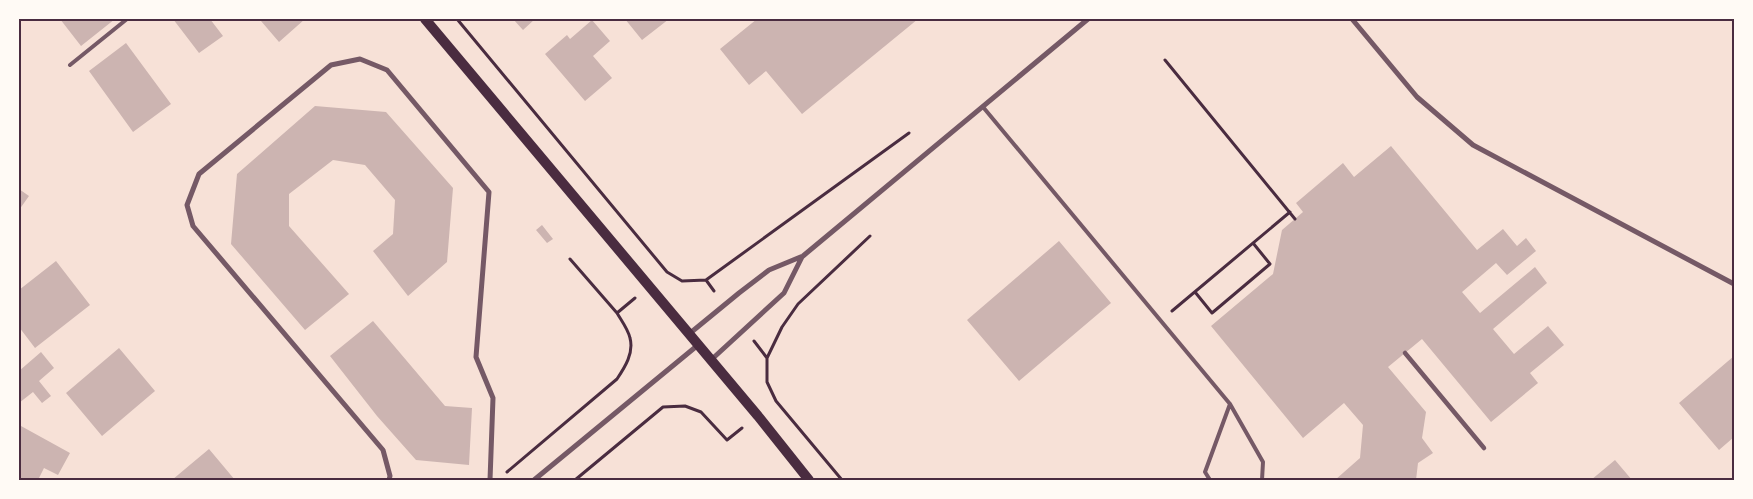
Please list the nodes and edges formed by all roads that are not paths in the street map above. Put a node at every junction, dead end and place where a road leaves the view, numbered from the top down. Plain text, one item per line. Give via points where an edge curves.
1 (127, 19) edge
2 (425, 19) edge
3 (1088, 19) edge
4 (1352, 19) edge
5 (70, 65) dead end
6 (983, 107) junction
7 (803, 256) junction
8 (1734, 284) edge
9 (689, 334) junction
10 (698, 345) junction
11 (1405, 353) dead end
12 (711, 360) junction
13 (1230, 404) junction
14 (1484, 448) dead end
15 (389, 480) edge
16 (490, 480) edge
17 (534, 480) edge
18 (809, 480) edge
19 (1210, 480) edge
20 (1262, 480) edge

1 - 5 lane
2 - 9 main road
3 - 6 street
4 - 8 street via 1417,97 1473,145
6 - 7 street
6 - 13 lane
7 - 9 street via 769,270
7 - 12 street via 784,293
9 - 10 main road
10 - 12 main road
10 - 17 street
11 - 14 street
12 - 18 main road
13 - 19 lane via 1205,472
13 - 20 lane via 1263,462
15 - 16 street via 383,450 193,226 187,205 199,174 331,65 360,59 387,70 489,192 476,357 493,398

